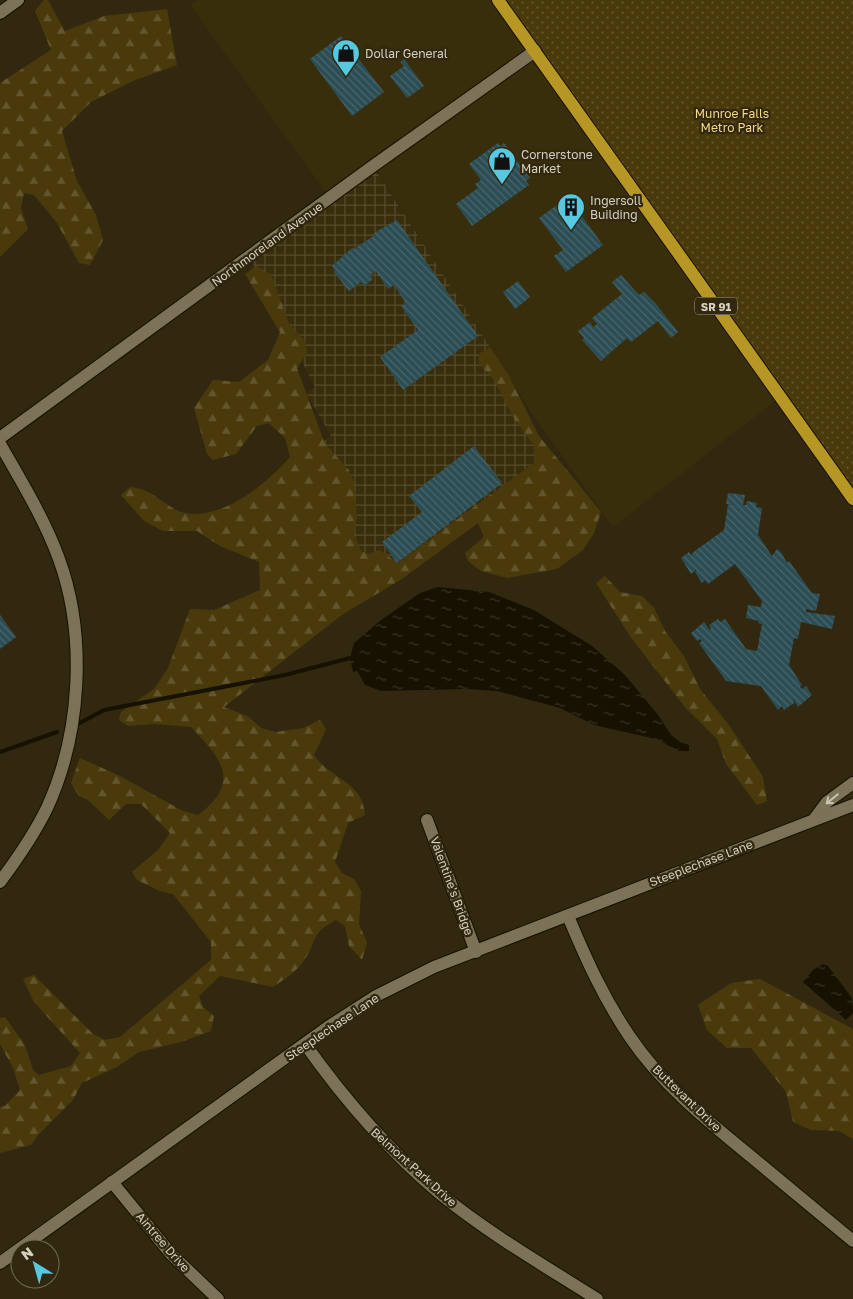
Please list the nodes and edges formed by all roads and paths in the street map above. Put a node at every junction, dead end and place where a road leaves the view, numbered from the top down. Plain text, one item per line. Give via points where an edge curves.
1 (18, 0) edge
2 (498, 0) edge
3 (0, 13) edge
4 (535, 51) junction
5 (0, 438) edge
6 (0, 444) edge
7 (853, 499) edge
8 (853, 783) edge
9 (853, 806) edge
10 (815, 818) junction
11 (427, 820) dead end
12 (0, 882) edge
13 (568, 916) junction
14 (476, 952) junction
15 (304, 1044) junction
16 (112, 1182) junction
17 (853, 1241) edge
18 (0, 1263) edge
19 (218, 1299) edge
20 (597, 1299) edge

1 - 3 street
2 - 4 main road, SR 91
4 - 5 street, Northmoreland Avenue
4 - 7 main road, SR 91
6 - 12 street via 48,532 65,578 75,633 75,692 65,752 50,801 35,831
8 -> 10 street, Steeplechase Lane via 827,802
9 - 10 street, Steeplechase Lane
10 - 13 street, Steeplechase Lane
11 - 14 street, Valentine's Bridge
13 - 14 street, Steeplechase Lane
13 - 17 street, Buttevant Drive via 611,1008 660,1075 708,1121
14 - 15 street, Steeplechase Lane via 404,981 356,1008
15 - 16 street, Steeplechase Lane
15 - 20 street, Belmont Park Drive via 350,1106 439,1192 501,1238
16 - 18 street, Steeplechase Lane
16 - 19 street, Aintree Drive via 171,1254

